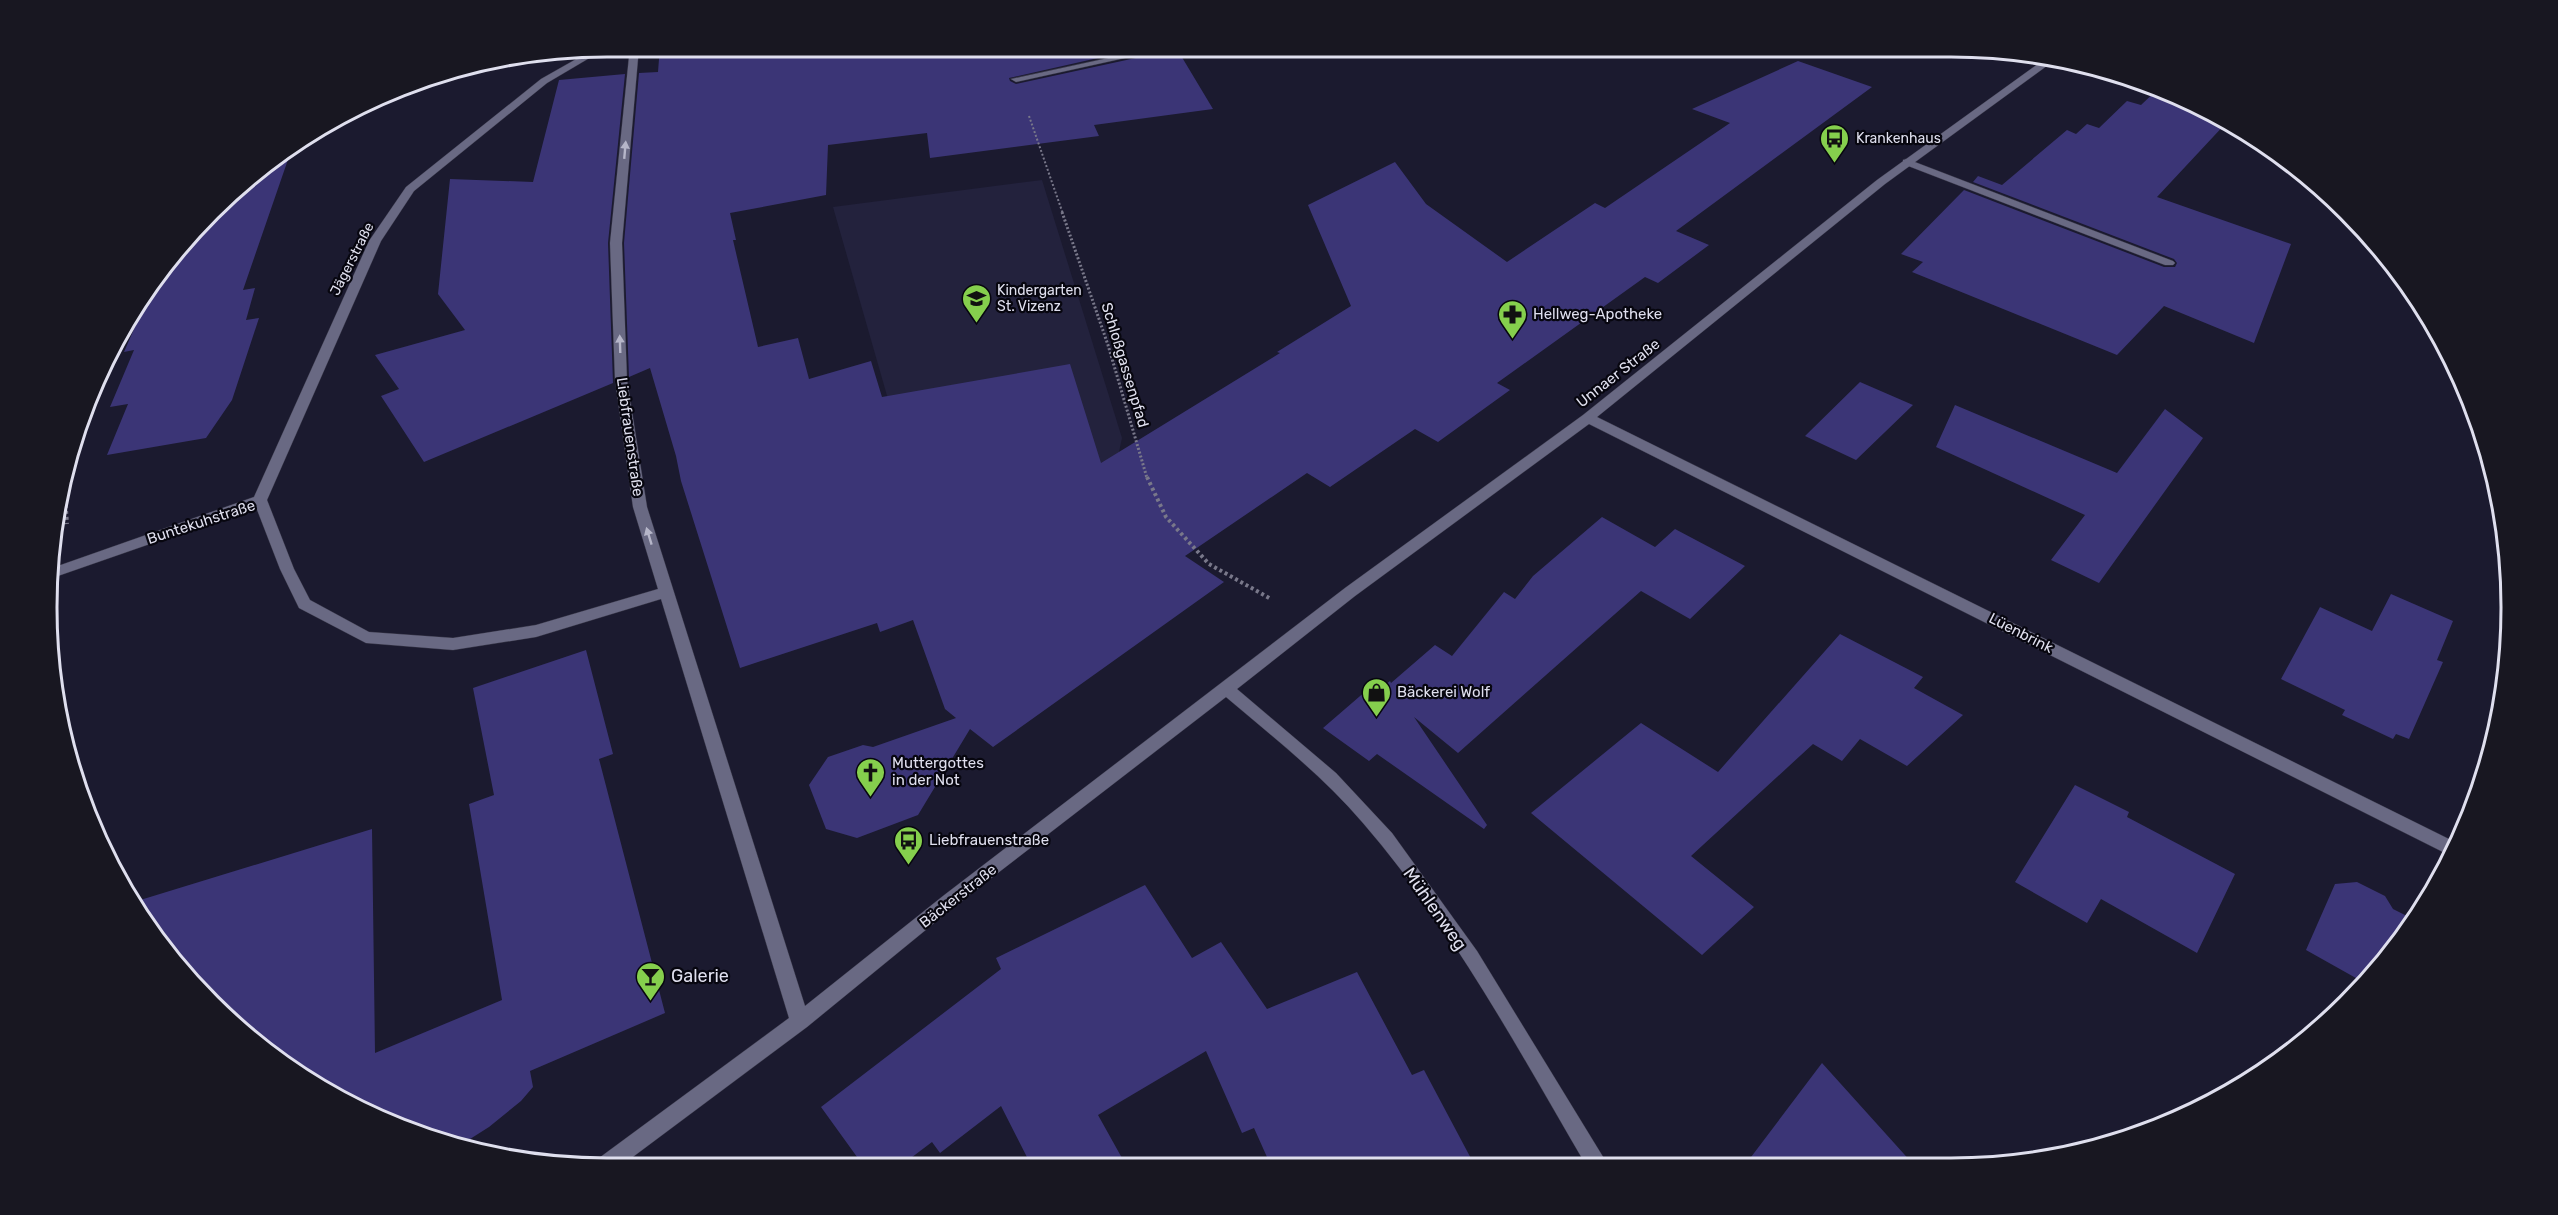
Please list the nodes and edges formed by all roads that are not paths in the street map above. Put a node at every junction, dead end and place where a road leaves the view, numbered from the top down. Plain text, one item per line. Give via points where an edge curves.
1 (634, 57) edge
2 (1120, 57) edge
3 (585, 58) edge
4 (2042, 65) edge
5 (1016, 80) road end
6 (1907, 162) junction
7 (2169, 263) dead end
8 (1588, 418) junction
9 (260, 500) junction
10 (58, 571) edge
11 (666, 592) junction
12 (1311, 621) joint
13 (1227, 689) junction
14 (2446, 846) edge
15 (800, 1021) junction
16 (615, 1158) edge
17 (1595, 1158) edge

11 -> 1 street, Liebfrauenstraße via 640,507 621,380 616,243
2 - 5 street
3 - 9 street, Jägerstraße via 544,81 410,189 375,241
4 - 6 street, Unnaer Straße
6 - 7 street
6 - 8 street, Unnaer Straße
8 - 12 street, Unnaer Straße
8 - 14 street, Lüenbrink
9 - 10 street, Buntekuhstraße
9 - 11 street, Buntekuhstraße via 304,604 366,637 453,644 536,631
11 - 15 street, Liebfrauenstraße
12 - 13 street, Bäckerstraße
13 - 15 street, Bäckerstraße via 949,901
13 - 17 street, Mühlenweg via 1335,783 1385,837 1443,918
15 - 16 street, Bäckerstraße

